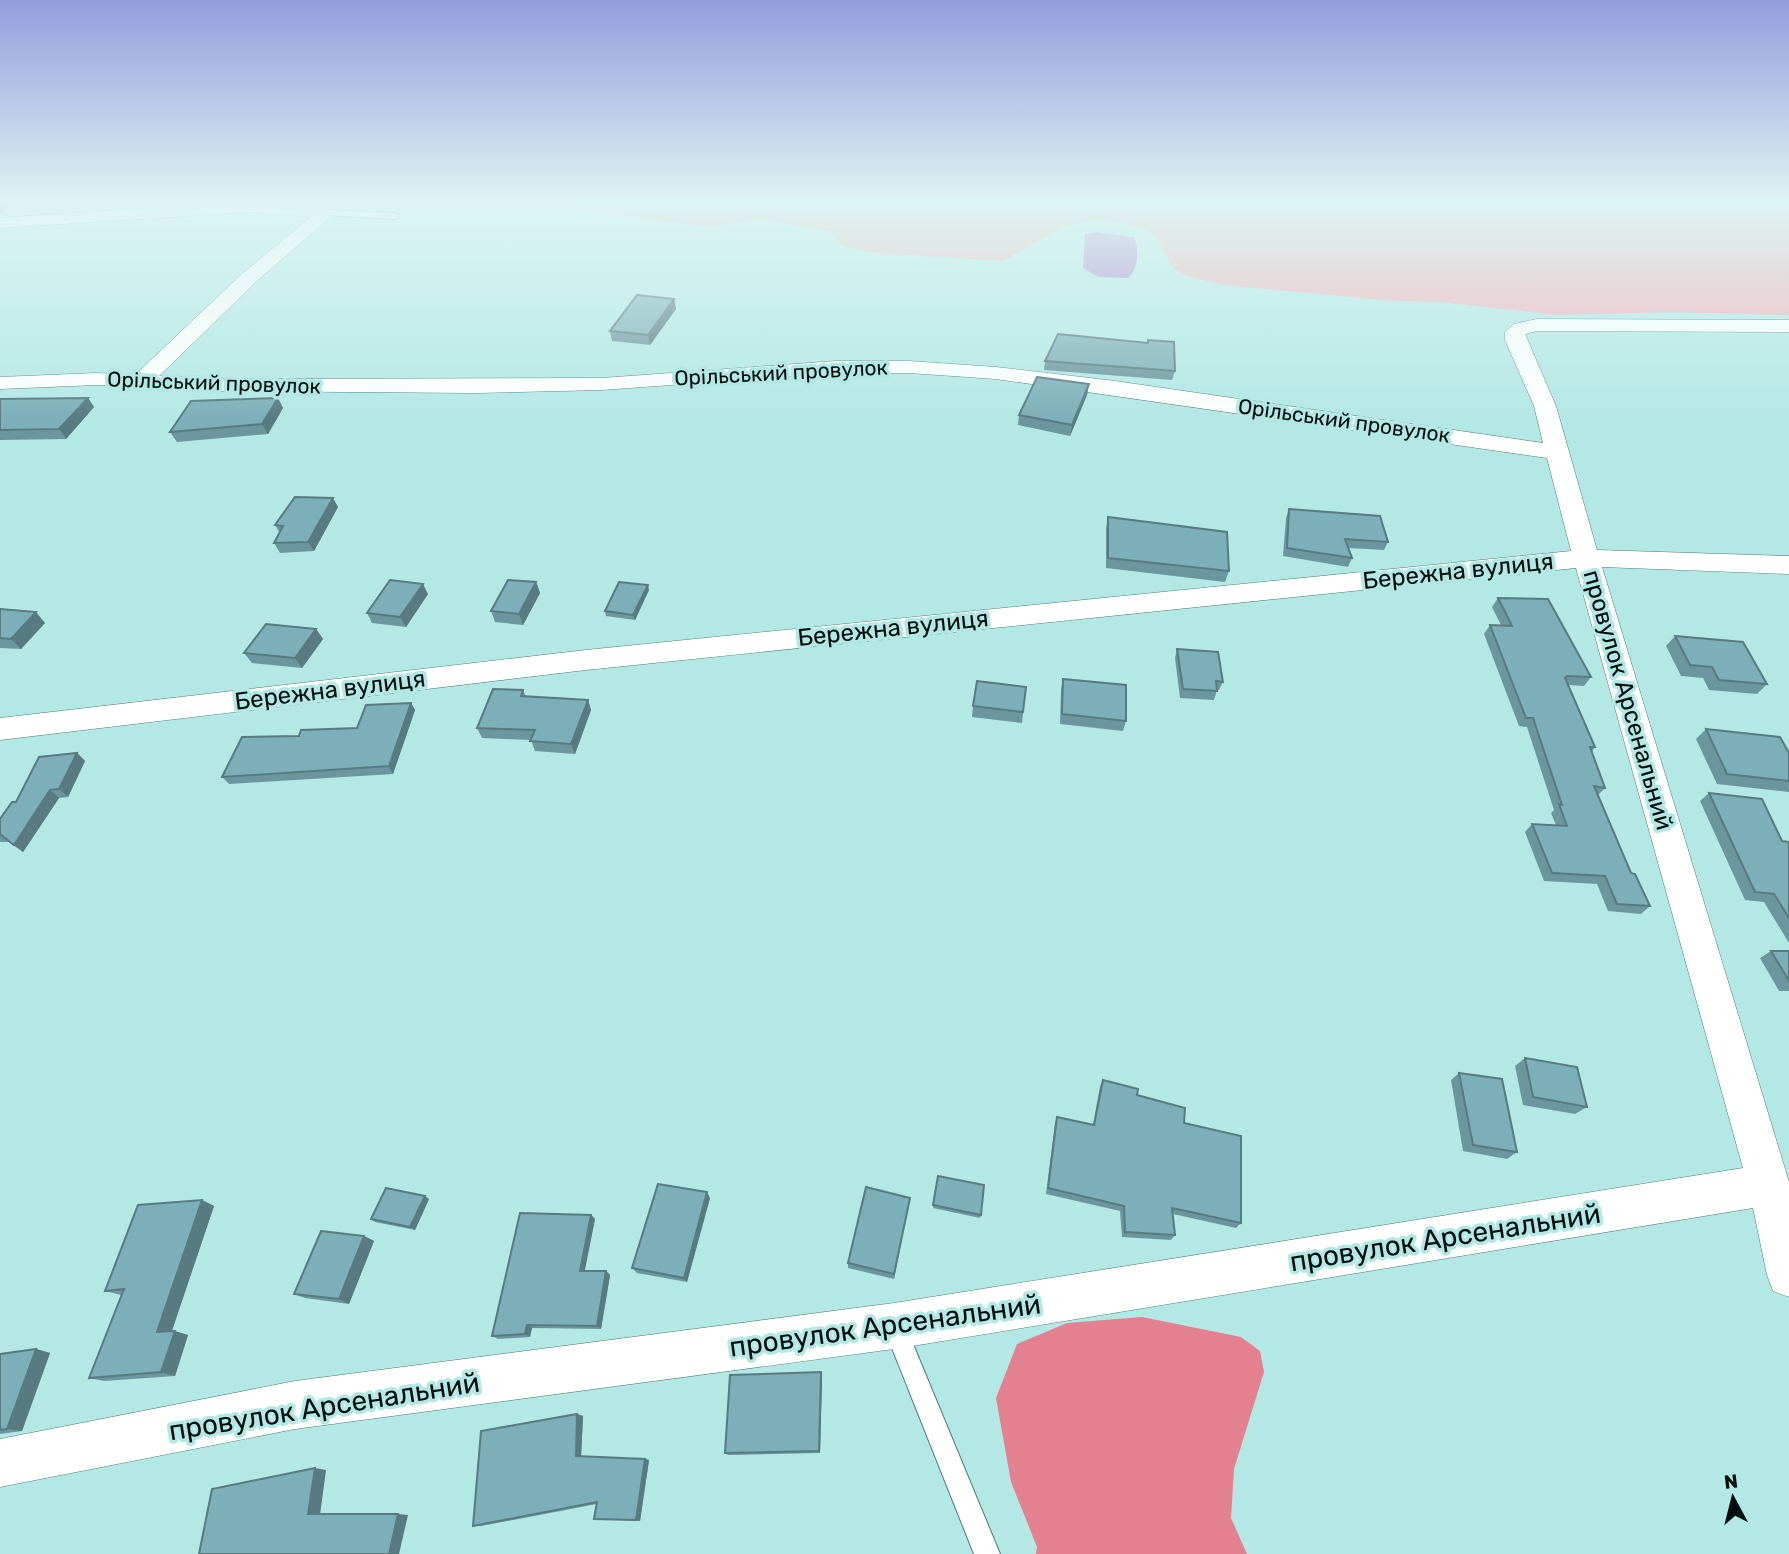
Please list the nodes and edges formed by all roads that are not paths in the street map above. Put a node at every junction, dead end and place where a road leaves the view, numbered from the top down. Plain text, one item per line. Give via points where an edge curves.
1 (253, 275) edge
2 (1789, 326) edge
3 (142, 380) junction
4 (0, 383) edge
5 (1556, 452) junction
6 (1586, 558) junction
7 (1789, 565) edge
8 (0, 729) edge
9 (1769, 1185) junction
10 (1789, 1275) edge
11 (894, 1326) junction
12 (0, 1464) edge
13 (986, 1554) edge

1 - 3 street
2 - 5 street, провулок Арсенальний via 1521,327 1515,340 1545,406
3 - 4 street, Орільський провулок
3 - 5 street, Орільський провулок via 214,385 602,384 822,368 909,367 1102,386
5 - 6 street, провулок Арсенальний
6 - 7 street, Бережна вулиця
6 - 8 street, Бережна вулиця via 600,658
6 - 9 street, провулок Арсенальний
9 - 10 street, провулок Арсенальний
9 - 11 street, провулок Арсенальний
11 - 12 street, провулок Арсенальний via 295,1405
11 - 13 lane

